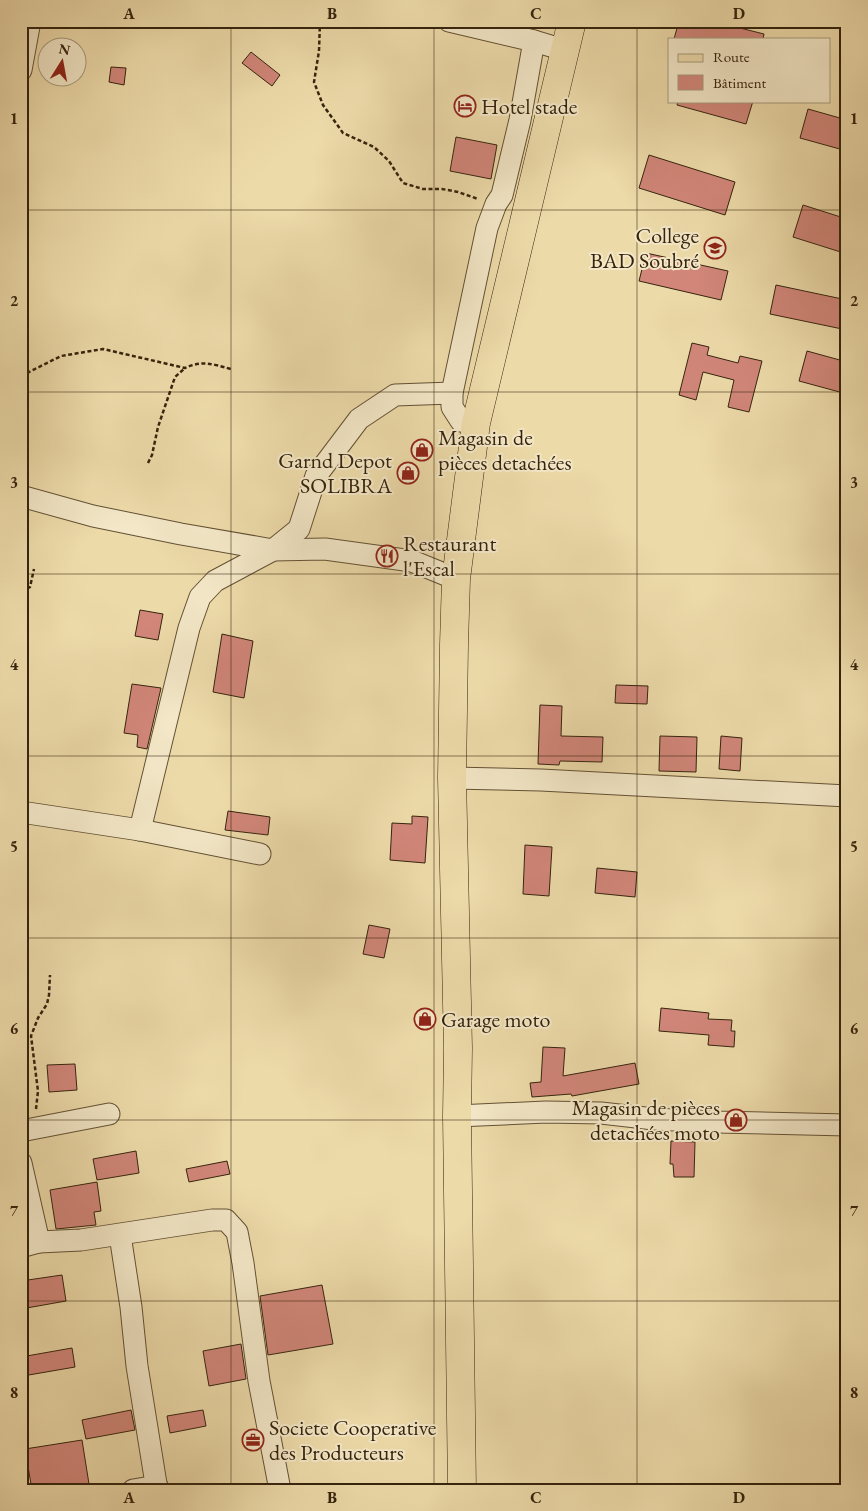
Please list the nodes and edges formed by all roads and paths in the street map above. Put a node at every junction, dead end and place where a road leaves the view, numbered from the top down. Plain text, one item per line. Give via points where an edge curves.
1 (30, 21) edge
2 (320, 21) edge
3 (449, 21) edge
4 (572, 21) edge
5 (534, 41) junction
6 (564, 50) junction
7 (21, 70) edge
8 (496, 204) junction
9 (184, 368) junction
10 (231, 369) dead end
11 (21, 376) edge
12 (452, 393) junction
13 (476, 423) junction
14 (148, 463) dead end
15 (21, 496) edge
16 (273, 550) junction
17 (34, 570) dead end
18 (456, 578) junction
19 (21, 591) edge
20 (452, 778) junction
21 (847, 796) edge
22 (21, 812) edge
23 (140, 830) junction
24 (260, 854) dead end
25 (50, 974) dead end
26 (35, 1112) dead end
27 (109, 1114) dead end
28 (457, 1116) junction
29 (847, 1125) edge
30 (21, 1131) edge
31 (21, 1164) edge
32 (120, 1235) junction
33 (30, 1245) edge
34 (157, 1488) edge
35 (133, 1490) edge
36 (280, 1490) edge
37 (462, 1490) edge

1 - 7 street
2 - 8 path via 314,82 323,105 343,132 374,147 403,183 423,189 442,188
3 - 5 street
4 - 6 main road
5 - 6 street
5 - 8 street via 508,175
6 - 13 main road
8 - 12 street via 487,228
9 - 10 path via 196,363
9 - 11 path via 103,349 61,356
9 - 14 path via 175,377
12 - 13 street via 452,407 461,421
12 - 16 street via 395,395 359,419 316,476 299,529
13 - 18 main road
15 - 16 street via 93,516
16 - 18 street via 325,549 412,561
16 - 23 street via 215,581 200,597 189,628
17 - 19 path via 30,587
18 - 20 main road
20 - 21 street
20 - 28 main road
22 - 23 street
23 - 24 street
25 - 26 path via 47,1004 31,1036 38,1091
27 - 30 street
28 - 29 street via 601,1113 654,1119
28 - 37 main road
31 - 33 street
32 - 33 street
32 - 34 street
32 - 36 street via 212,1220 226,1220 237,1232 259,1381
34 - 35 street

